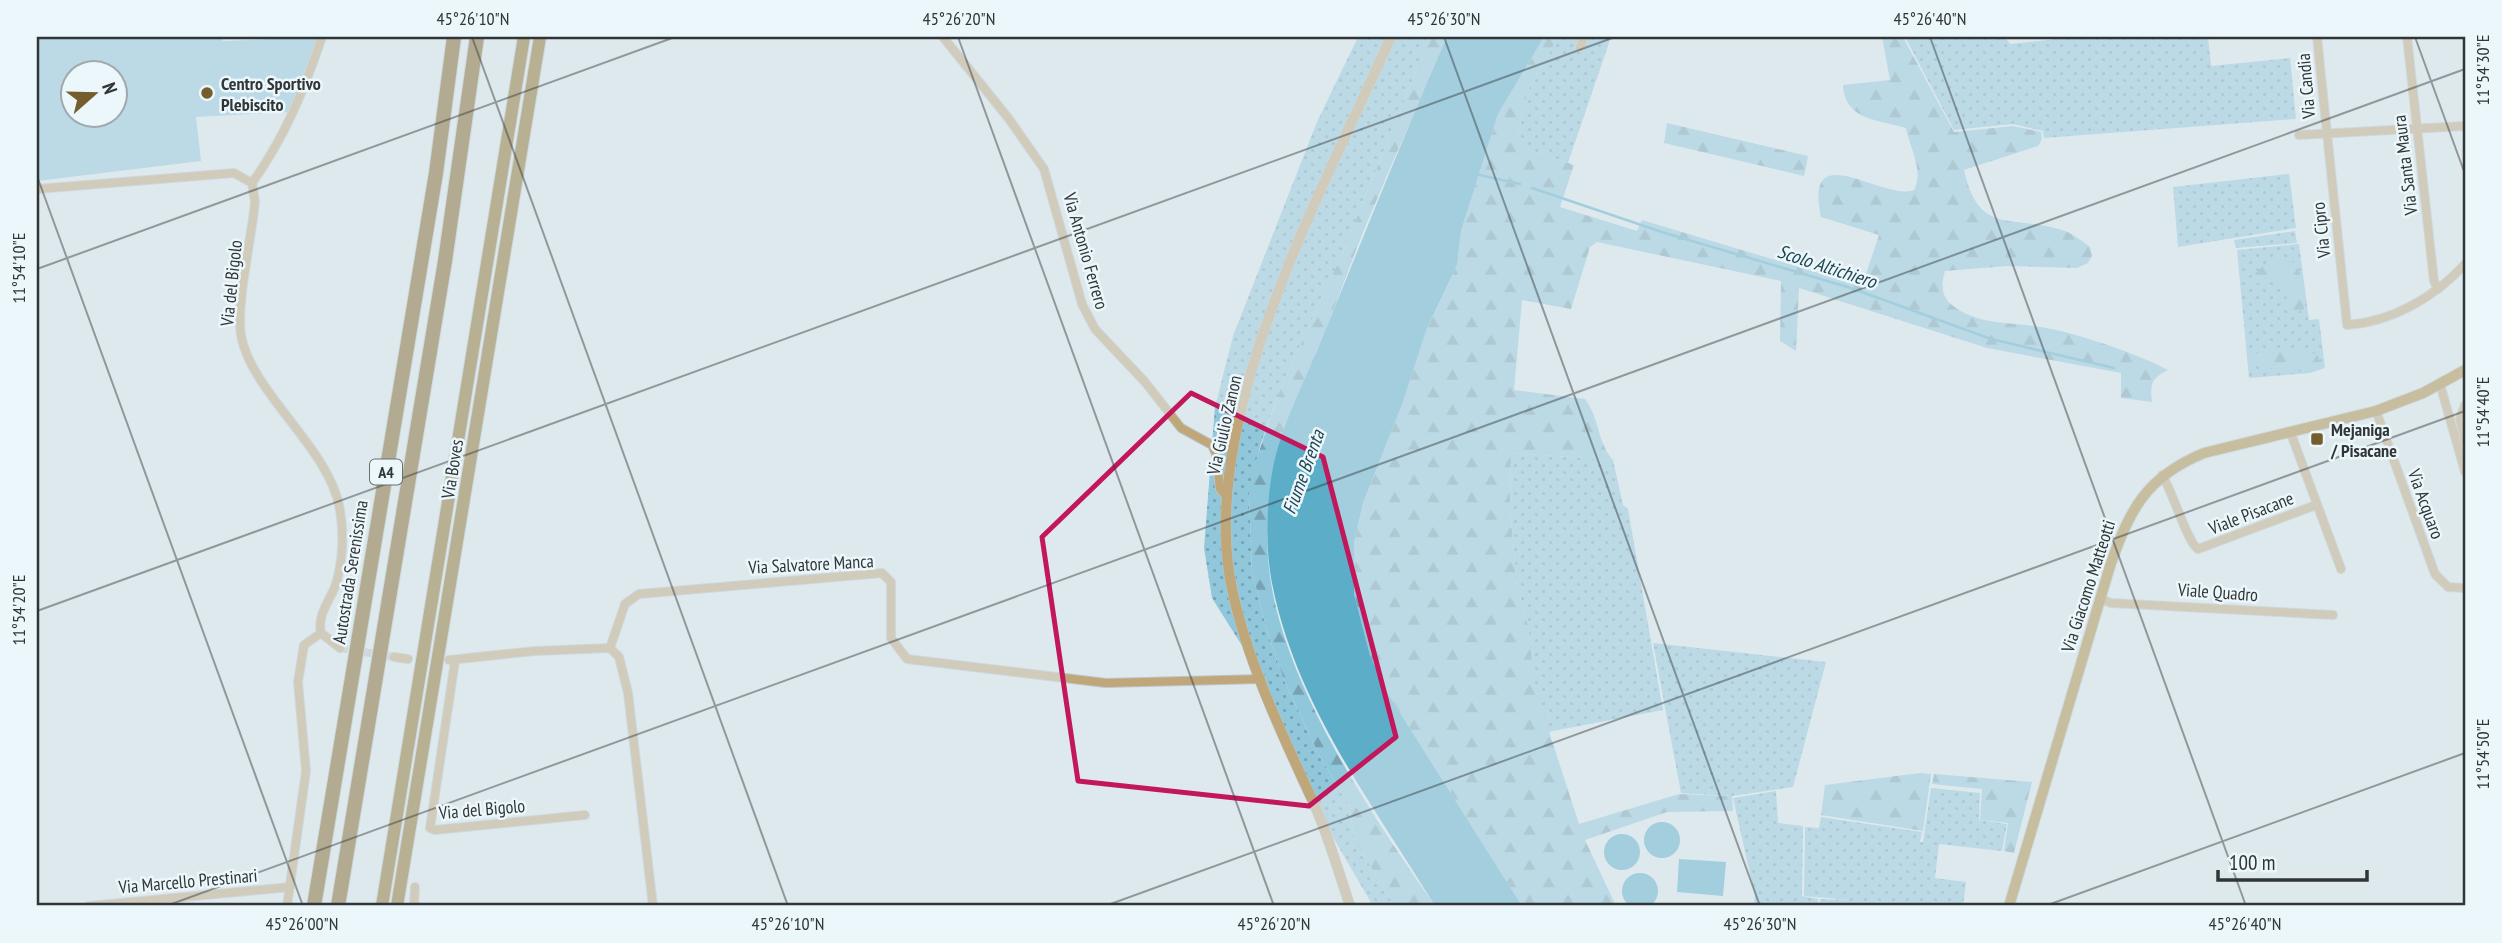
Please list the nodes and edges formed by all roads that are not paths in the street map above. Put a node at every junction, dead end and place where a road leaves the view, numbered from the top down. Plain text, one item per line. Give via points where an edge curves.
1 (323, 37) edge
2 (454, 37) edge
3 (477, 37) edge
4 (524, 37) edge
5 (540, 37) edge
6 (943, 37) edge
7 (1584, 37) edge
8 (2317, 37) edge
9 (2407, 37) edge
10 (1389, 38) edge
11 (1580, 47) dead end
12 (2465, 126) edge
13 (2416, 128) junction
14 (2326, 132) junction
15 (2299, 135) dead end
16 (252, 183) junction
17 (37, 189) edge
18 (2465, 264) edge
19 (2438, 289) junction
20 (2465, 370) edge
21 (2440, 384) junction
22 (2465, 405) edge
23 (2376, 411) junction
24 (2290, 431) junction
25 (2465, 442) edge
26 (2463, 457) edge
27 (2465, 472) edge
28 (2162, 475) junction
29 (1225, 495) junction
30 (2316, 505) junction
31 (2341, 569) dead end
32 (2465, 589) edge
33 (2101, 599) junction
34 (2333, 615) dead end
35 (321, 633) junction
36 (340, 648) tunnel mouth
37 (610, 648) junction
38 (394, 657) tunnel mouth
39 (408, 659) dead end
40 (1261, 679) junction
41 (585, 815) dead end
42 (290, 887) junction
43 (415, 887) dead end
44 (89, 906) edge
45 (287, 906) edge
46 (314, 906) edge
47 (338, 906) edge
48 (382, 906) edge
49 (397, 906) edge
50 (414, 906) edge
51 (653, 906) edge
52 (1350, 906) edge
53 (2009, 906) edge

1 - 16 street via 299,104
2 - 46 highway, Autostrada Serenissima / A4 via 436,173
3 - 47 highway, A4 via 445,261
4 - 48 highway, Via Boves
5 - 49 highway, Via Boves
6 - 29 street, Via Antonio Ferrero via 1044,169 1082,304 1095,329 1181,428 1212,445
7 - 11 street
8 - 14 street, Via Candia
9 - 13 street, Via Santa Maura
10 - 29 street, Via Giulio Zanon via 1266,330 1239,416
12 - 13 street
13 - 14 street
13 - 19 street, Via Santa Maura
14 - 15 street
14 - 19 street, Via Cipro via 2347,325 2390,316
16 - 17 street via 234,173
16 - 35 street, Via del Bigolo via 255,202 241,334 251,362 324,469 341,511 341,563 319,623
18 - 19 street
20 - 21 main road, Via Giacomo Matteotti
21 - 23 main road, Via Giacomo Matteotti
21 - 26 street
22 - 25 street via 2460,419
23 - 24 main road, Via Giacomo Matteotti
23 - 32 street, Via Acquaro via 2435,574 2448,587
24 - 28 main road, Via Giacomo Matteotti via 2204,453
24 - 30 street, Viale Pisacane
26 - 27 street
28 - 30 street, Viale Pisacane via 2198,549
28 - 33 main road, Via Giacomo Matteotti via 2129,515
29 - 40 street, Via Giulio Zanon via 1227,565
30 - 31 street, Viale Pisacane
33 - 34 street, Viale Quadro
33 - 53 main road, Via Giacomo Matteotti
35 - 36 street
35 - 42 street via 304,645 298,682 306,771
37 - 40 street, Via Salvatore Manca via 625,604 639,594 882,573 891,582 891,638 907,660 1106,683
37 - 41 street, Via del Bigolo via 452,661 430,828
37 - 51 street via 619,657 628,690
38 - 39 street
40 - 52 street, Via Giulio Zanon via 1319,817
42 - 44 street, Via Marcello Prestinari
42 - 45 street
43 - 50 street

